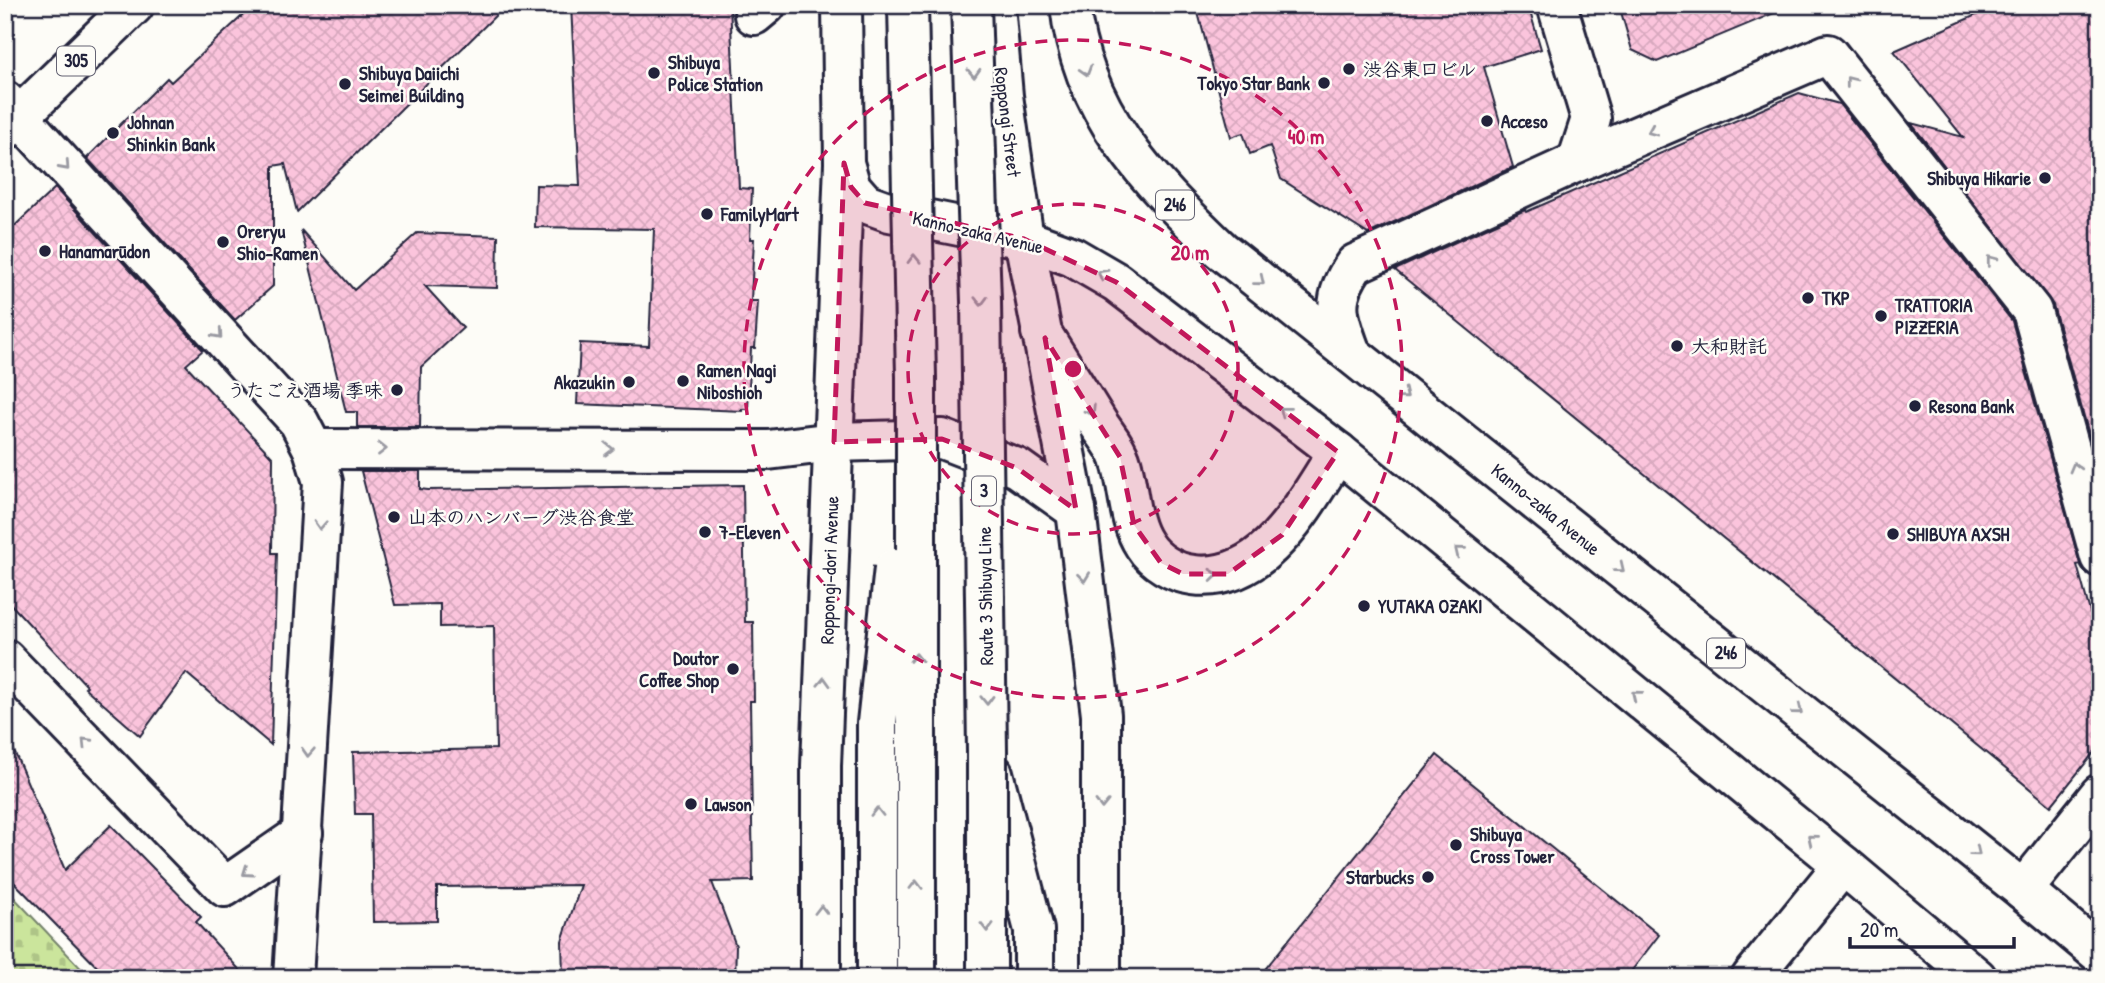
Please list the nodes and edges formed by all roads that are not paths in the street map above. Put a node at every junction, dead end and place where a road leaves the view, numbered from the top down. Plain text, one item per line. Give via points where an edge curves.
1 (134, 5) edge
2 (842, 5) edge
3 (908, 5) edge
4 (971, 5) edge
5 (995, 5) edge
6 (1070, 5) edge
7 (1557, 5) edge
8 (10, 115) edge
9 (1577, 162) junction
10 (844, 163) junction
11 (1024, 239) junction
12 (1041, 332) junction
13 (1350, 353) junction
14 (916, 377) junction
15 (834, 442) junction
16 (313, 449) junction
17 (1338, 452) junction
18 (1076, 510) junction
19 (2100, 556) edge
20 (5, 659) edge
21 (988, 751) junction
22 (2100, 794) edge
23 (303, 833) junction
24 (1843, 865) junction
25 (2023, 890) junction
26 (2100, 954) edge
27 (293, 978) edge
28 (821, 978) edge
29 (877, 978) edge
30 (916, 978) edge
31 (987, 978) edge
32 (1034, 978) edge
33 (1101, 978) edge
34 (1751, 978) edge
35 (1976, 978) edge

1 - 8 main road, 305
2 - 10 main road
14 -> 3 main road, bridge
4 -> 21 main road, Route 3 Shibuya Line / 3, bridge
5 - 11 main road, Roppongi Street
6 -> 13 main road, Kanno-zaka Avenue / 246 via 1072,27 1094,97 1129,154 1222,250
7 - 9 main road via 1591,119
8 -> 16 main road via 299,422
9 - 13 main road via 1355,264 1342,282 1338,304
19 -> 9 main road via 2032,311 1828,54
10 - 11 main road, Kanno-zaka Avenue via 851,187 865,203
10 - 15 main road, Roppongi-dori Avenue
11 - 12 main road
17 -> 11 main road, Kanno-zaka Avenue via 1116,282 1073,257
12 -> 17 main road via 1120,457 1134,525 1145,548 1183,574 1207,577 1251,562 1282,535
12 - 18 main road
13 -> 25 main road, Kanno-zaka Avenue / 246
29 -> 14 main road, bridge via 877,723
30 -> 14 main road, bridge
16 -> 15 main road via 768,450
15 - 18 main road via 943,439 1017,468
28 -> 15 main road, Roppongi-dori Avenue via 821,766
16 -> 23 main road via 323,482
24 -> 17 main road, Kanno-zaka Avenue
18 -> 33 main road via 1101,715
23 -> 20 main road via 225,887
21 -> 31 main road, Route 3 Shibuya Line / 3, bridge
21 - 32 main road via 1034,930
22 - 25 main road
23 - 27 main road
24 - 34 main road
24 - 35 main road, Kanno-zaka Avenue
25 - 26 main road, Kanno-zaka Avenue / 246

